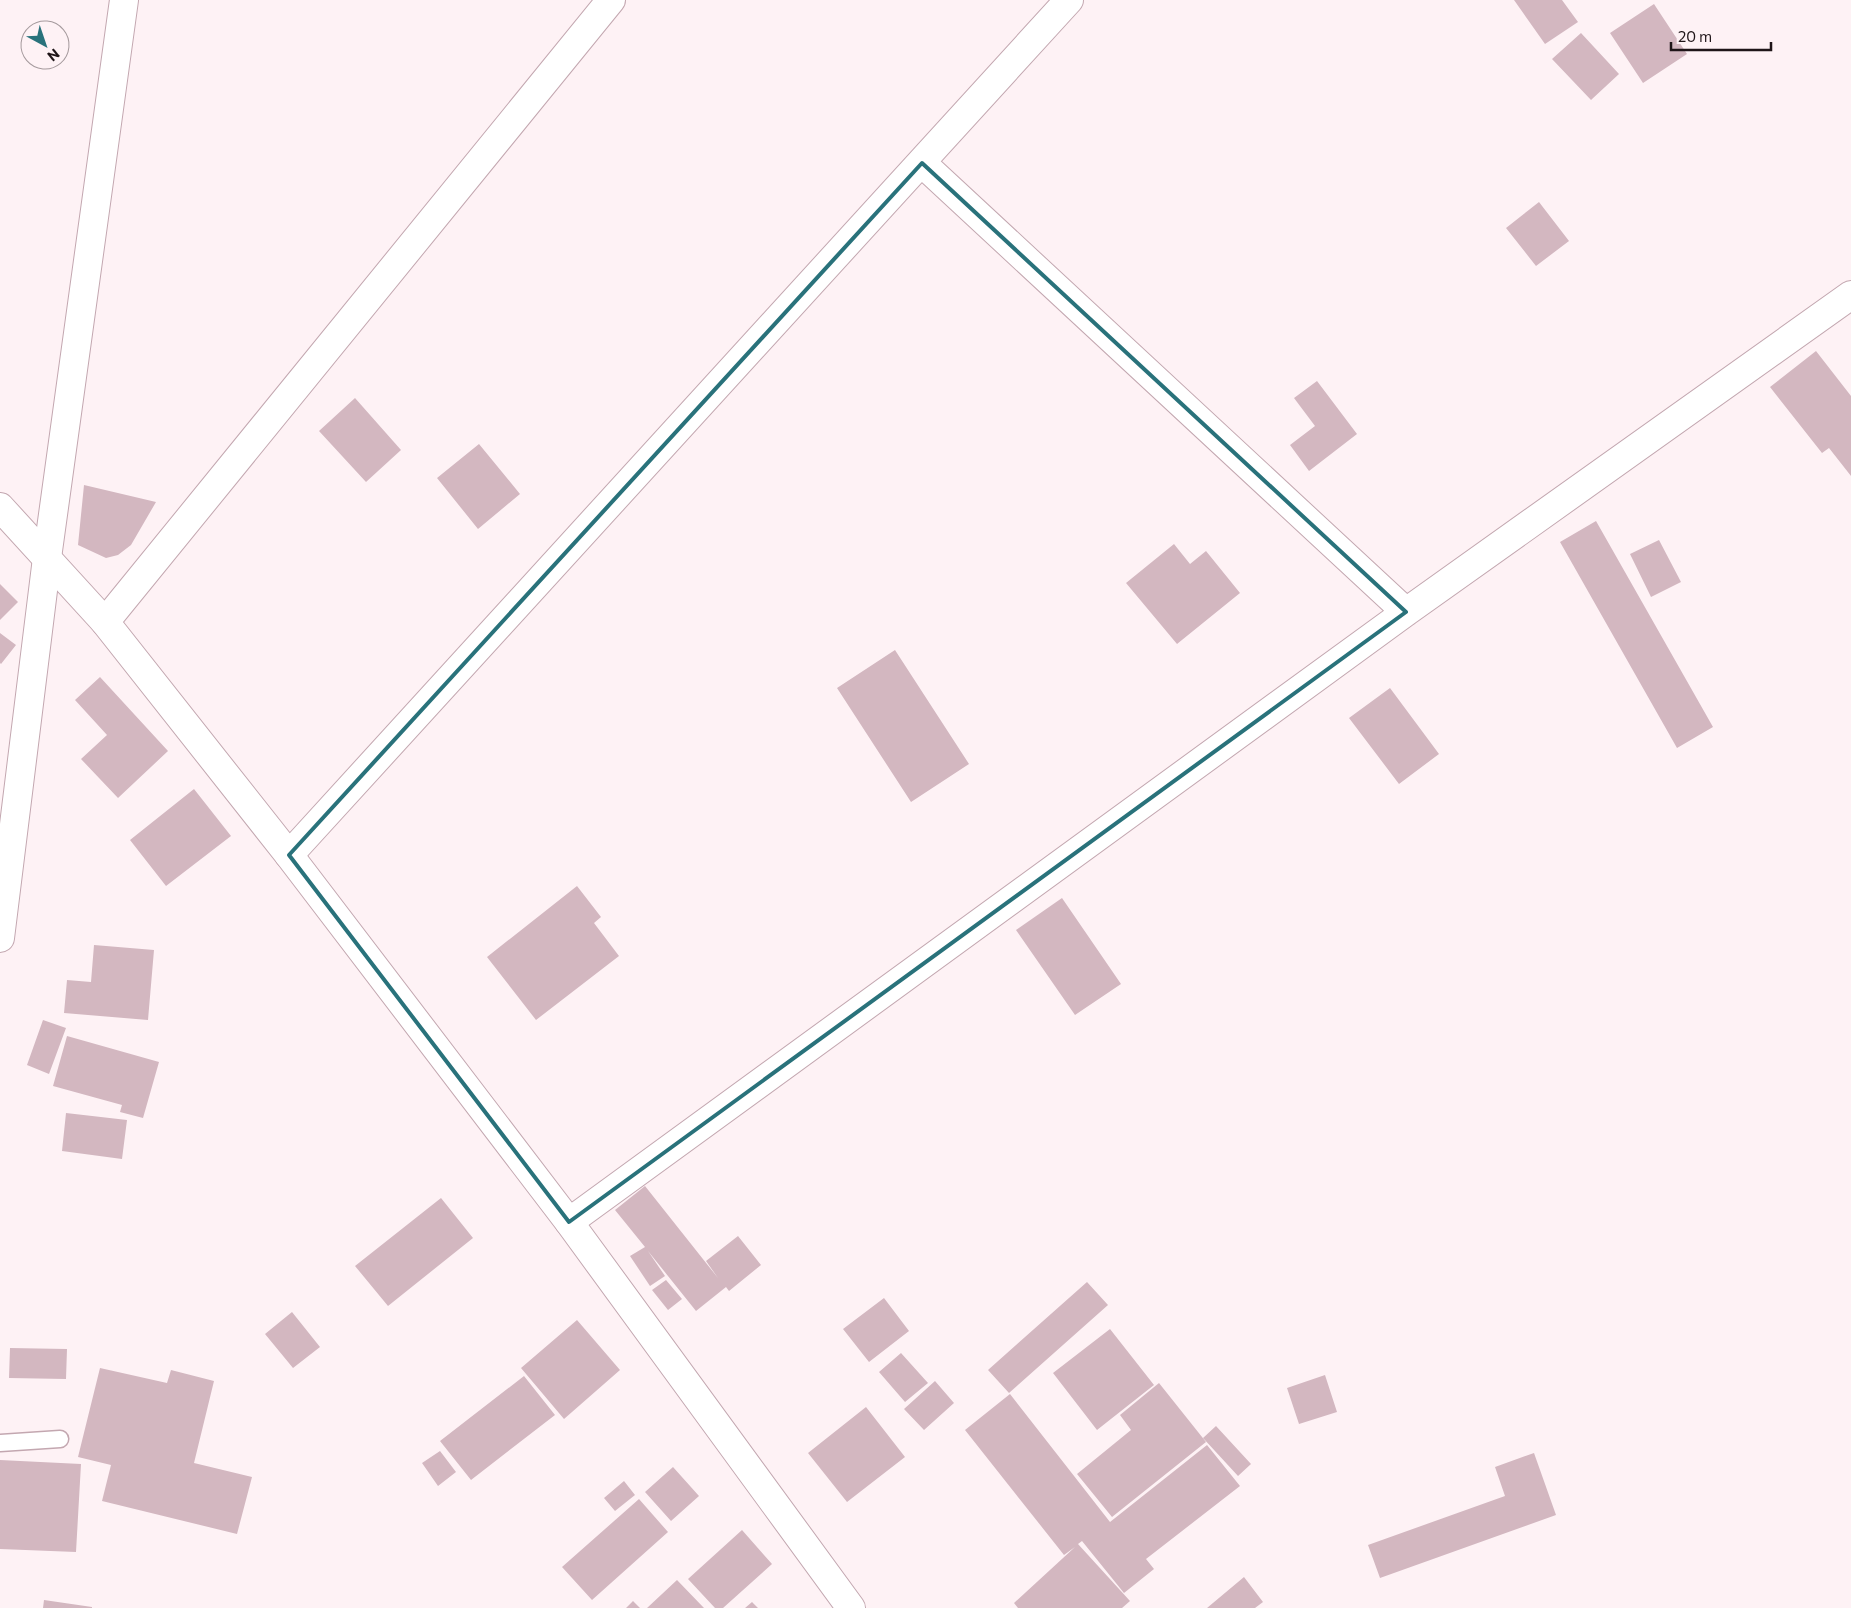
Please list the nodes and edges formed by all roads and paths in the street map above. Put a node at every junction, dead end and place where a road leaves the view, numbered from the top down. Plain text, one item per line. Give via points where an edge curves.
1 (124, 0) edge
2 (611, 0) edge
3 (1069, 0) edge
4 (922, 164) junction
5 (1851, 295) edge
6 (0, 506) edge
7 (47, 558) junction
8 (1406, 612) junction
9 (106, 622) junction
10 (289, 855) junction
11 (0, 938) edge
12 (569, 1222) junction
13 (60, 1439) dead end
14 (0, 1443) edge
15 (850, 1608) edge

1 - 7 street
2 - 9 street
3 - 4 street
4 - 8 street
4 - 10 street
5 - 8 street
6 - 7 street
7 - 9 street
7 - 11 street
8 - 12 street
9 - 10 street
10 - 12 street
12 - 15 street
13 - 14 lane

